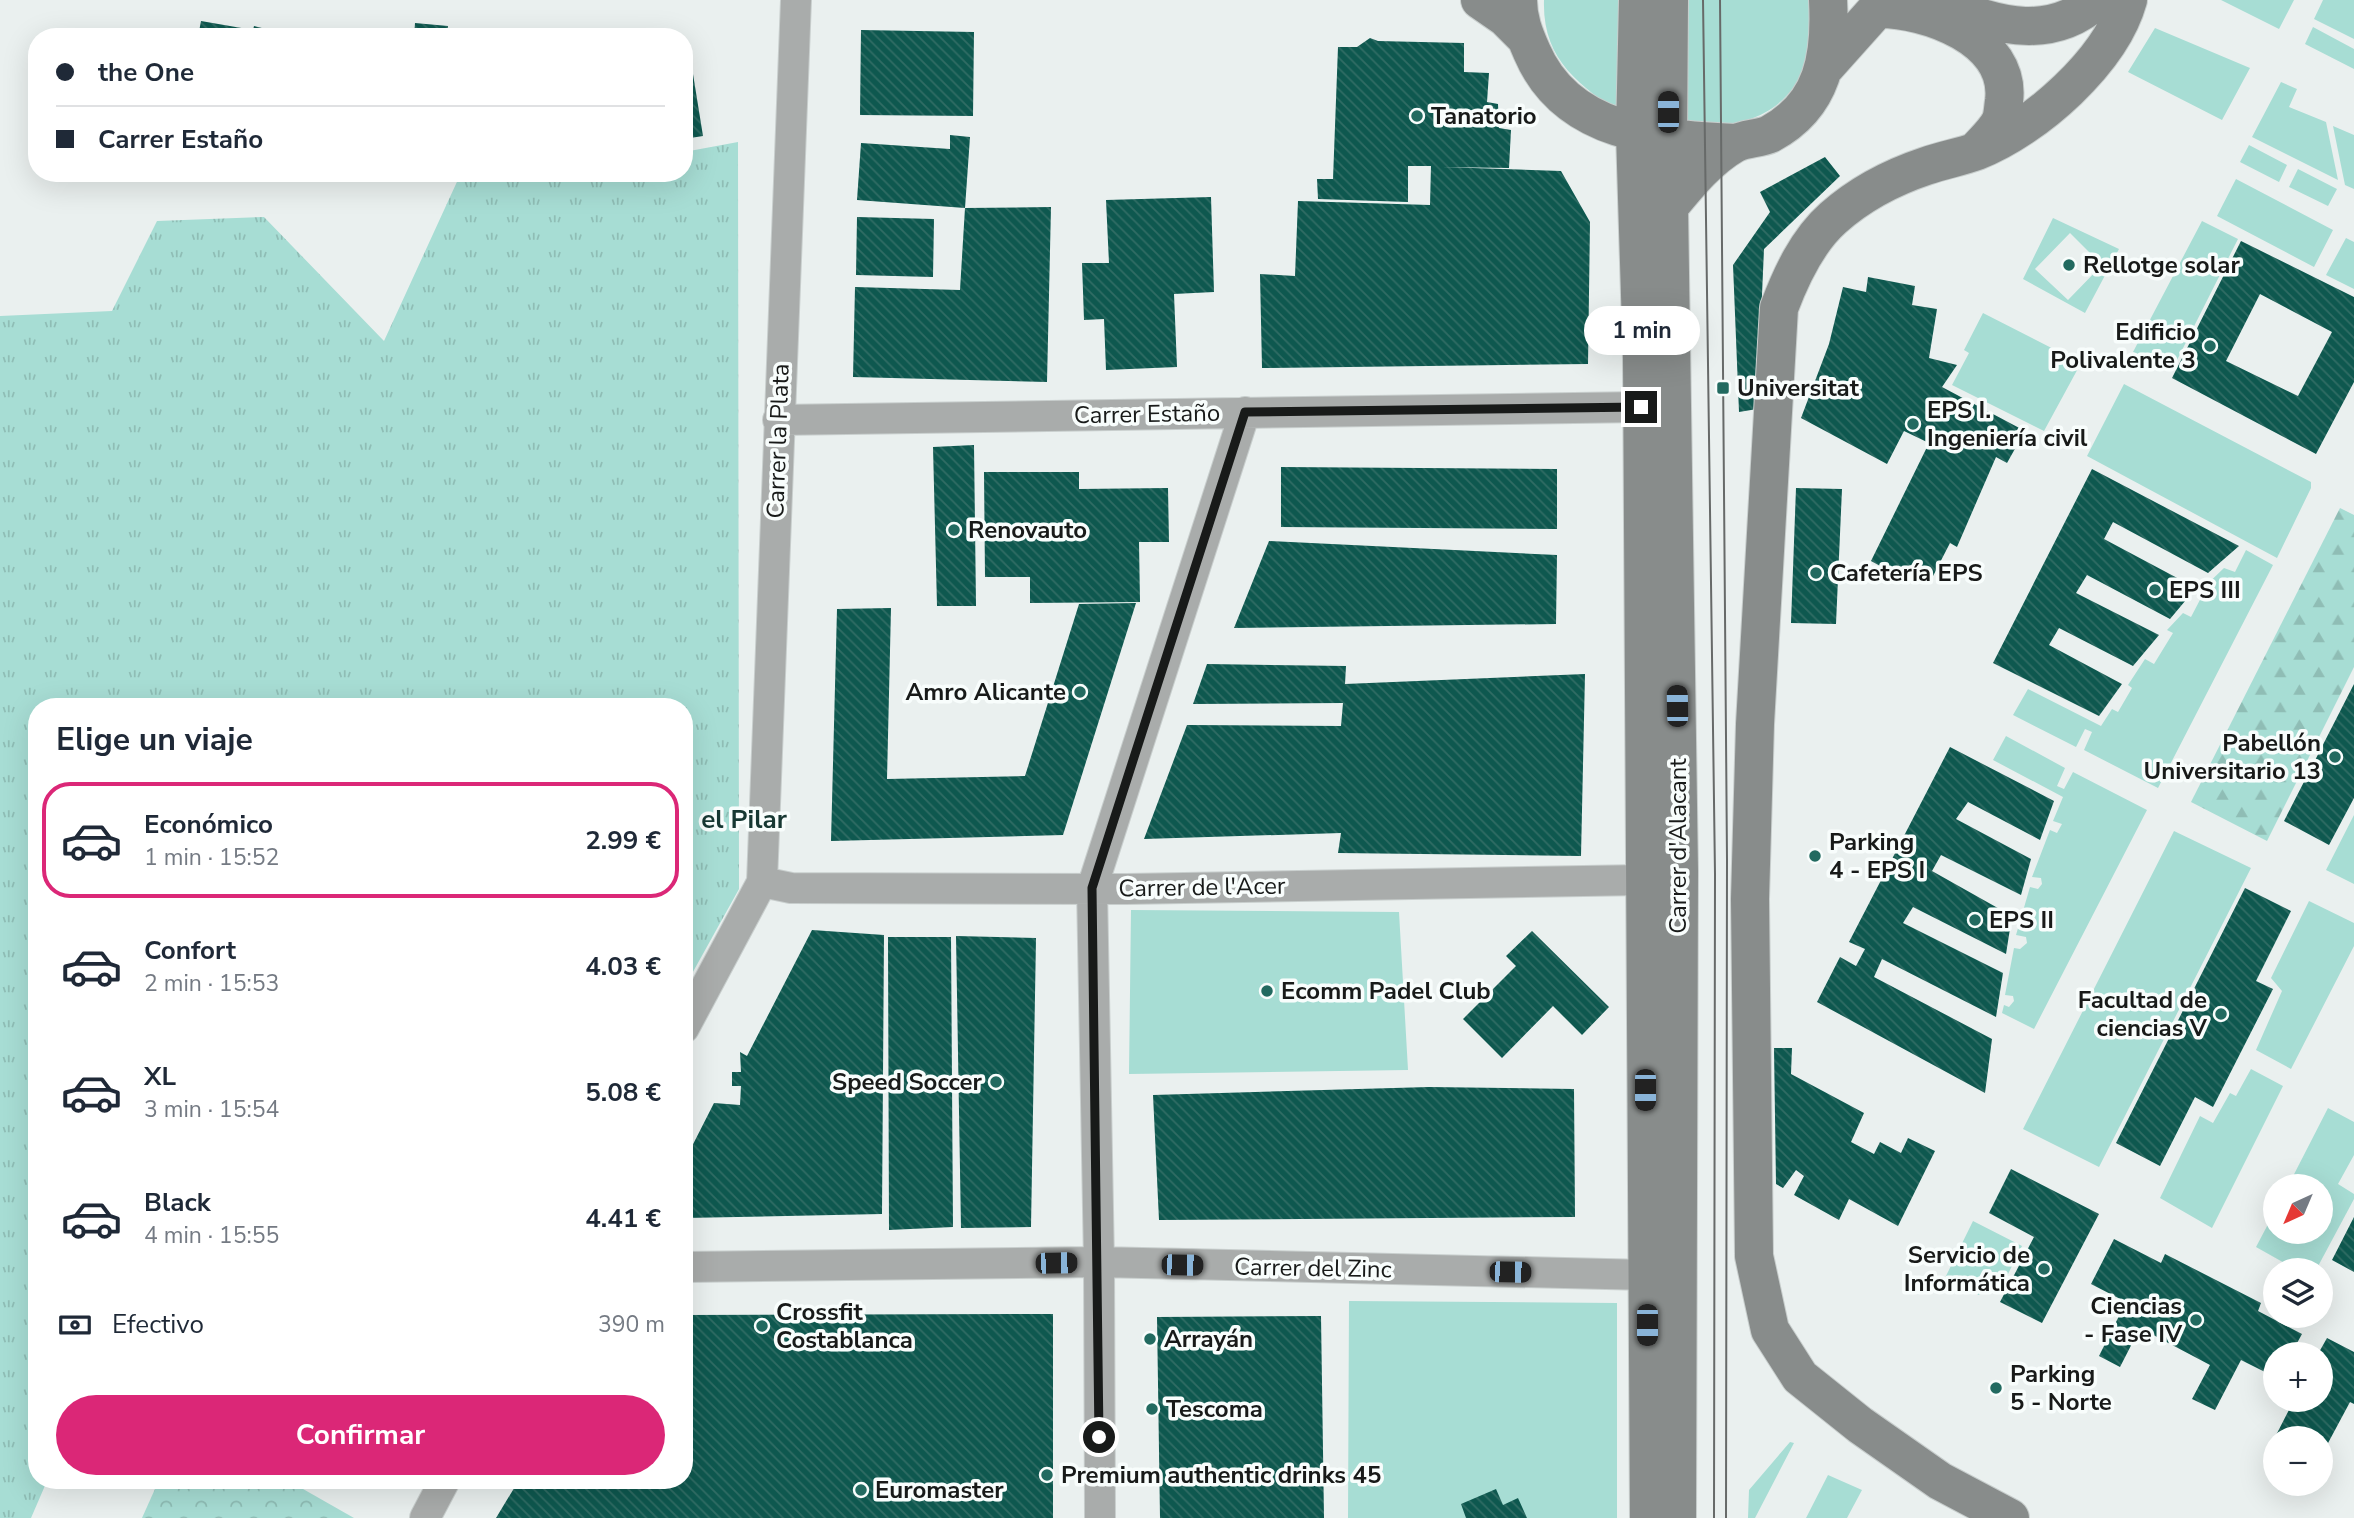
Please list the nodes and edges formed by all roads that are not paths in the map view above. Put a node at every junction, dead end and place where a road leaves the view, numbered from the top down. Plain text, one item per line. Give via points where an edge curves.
1 (796, 0) edge
2 (1480, 0) edge
3 (1518, 0) edge
4 (1638, 0) edge
5 (1669, 0) edge
6 (1828, 0) edge
7 (1937, 0) edge
8 (2097, 0) edge
9 (2128, 0) edge
10 (1526, 38) junction
11 (1826, 66) junction
12 (1570, 105) junction
13 (1651, 136) junction
14 (1735, 143) junction
15 (1975, 152) junction
16 (1653, 202) junction
17 (1641, 407) junction
18 (1245, 412) junction
19 (778, 419) junction
20 (1643, 880) junction
21 (762, 882) junction
22 (1092, 888) junction
23 (693, 1011) edge
24 (1099, 1262) junction
25 (693, 1268) edge
26 (1647, 1275) junction
27 (440, 1489) edge
28 (425, 1518) edge
29 (1100, 1518) edge
30 (1649, 1518) edge
31 (1677, 1518) edge
32 (2010, 1518) edge

1 - 19 street, Carrer la Plata
2 - 10 street
3 - 10 street
4 - 13 street
5 - 13 street
6 - 11 street
7 - 8 street via 1986,22 2023,28 2052,25
9 - 15 street via 2110,41 2087,70 2018,130
10 - 12 street via 1540,71
11 - 14 street via 1811,98 1789,121 1769,135
11 - 15 street via 1877,9 1921,12 1978,41 1993,56 2006,87 2001,121
12 - 13 street
12 - 16 street
13 - 14 street
13 - 16 street
14 - 16 street via 1693,178
15 - 32 street via 1885,183 1832,219 1790,278 1779,309 1755,724 1750,899 1754,1256 1770,1330 1800,1377 1940,1481
16 - 17 street, Carrer d'Alacant
16 - 31 street, Carrer d'Alacant via 1679,871
17 - 18 street, Carrer Estaño
17 - 20 street, Carrer d'Alacant
18 - 19 street, Carrer Estaño
18 - 22 street
19 - 21 street, Carrer la Plata
20 - 22 street, Carrer de l'Acer
20 - 26 street, Carrer d'Alacant
21 - 22 street, Carrer de l'Acer via 791,888
21 - 23 street
22 - 24 street
24 - 25 street, Carrer del Zinc
24 - 26 street, Carrer del Zinc
24 - 29 street
26 - 30 street, Carrer d'Alacant
27 - 28 street

